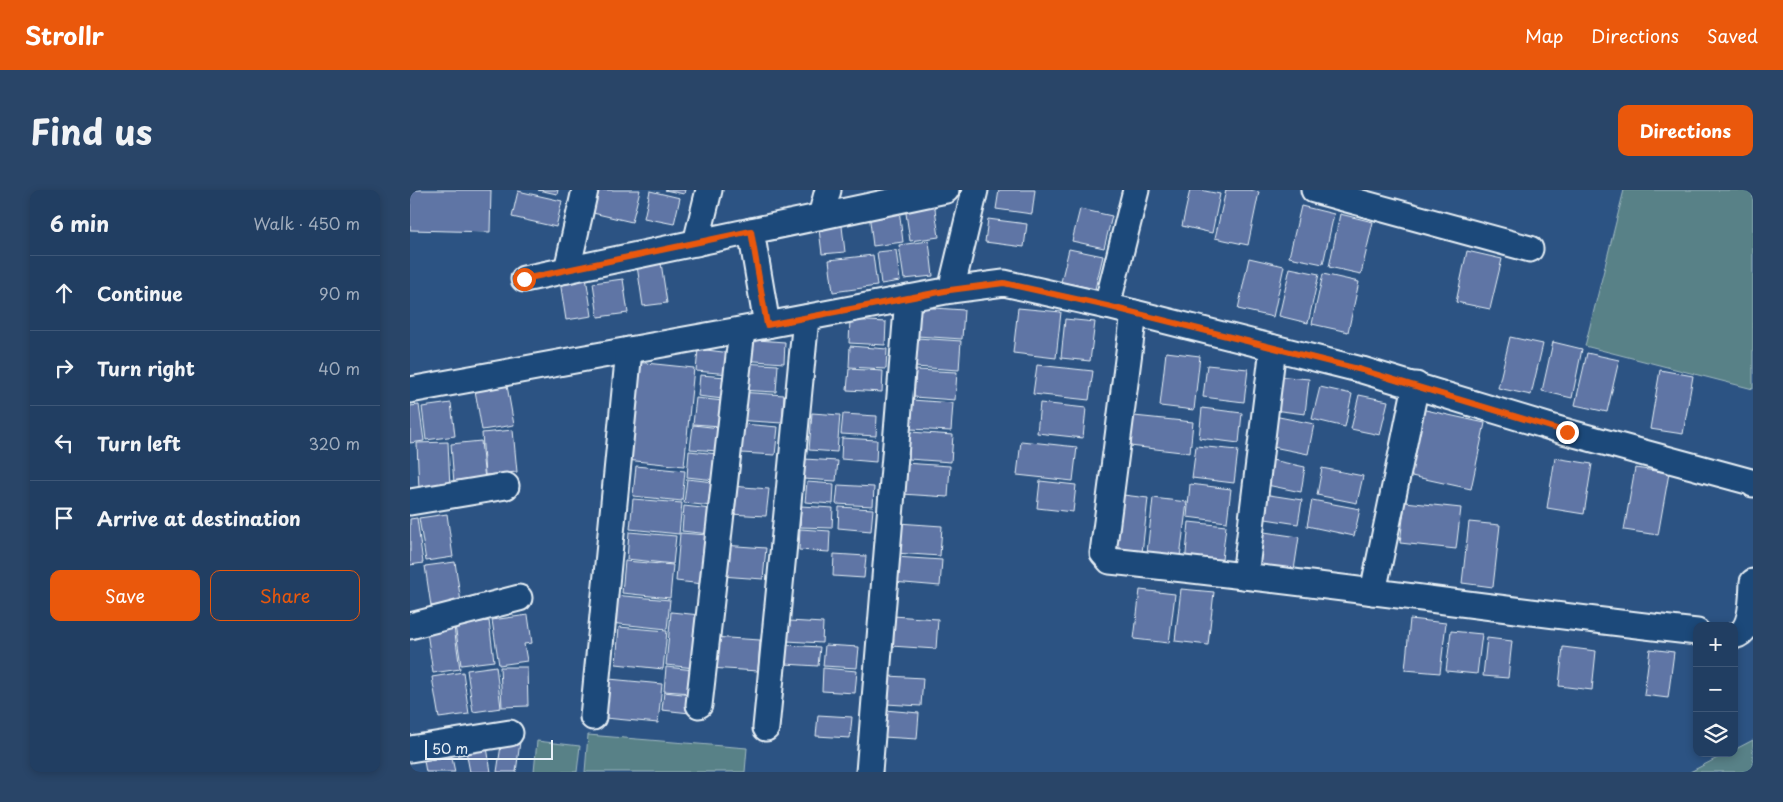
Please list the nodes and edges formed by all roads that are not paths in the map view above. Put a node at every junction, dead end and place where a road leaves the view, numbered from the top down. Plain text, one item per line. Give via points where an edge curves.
1 (585, 190) edge
2 (709, 190) edge
3 (828, 190) edge
4 (946, 190) edge
5 (974, 190) edge
6 (1136, 190) edge
7 (1314, 190) edge
8 (821, 216) junction
9 (751, 231) junction
10 (696, 243) junction
11 (1530, 249) dead end
12 (568, 270) junction
13 (524, 279) dead end
14 (950, 290) junction
15 (908, 298) junction
16 (1107, 306) junction
17 (1134, 313) junction
18 (806, 318) junction
19 (767, 325) junction
20 (742, 330) junction
21 (1273, 348) junction
22 (628, 350) junction
23 (1416, 386) junction
24 (410, 390) edge
25 (1753, 484) edge
26 (506, 486) dead end
27 (410, 502) edge
28 (1245, 576) junction
29 (1753, 582) edge
30 (1373, 592) junction
31 (519, 598) dead end
32 (410, 626) edge
33 (1693, 632) edge
34 (1738, 634) edge
35 (699, 705) dead end
36 (593, 717) dead end
37 (766, 728) dead end
38 (510, 733) dead end
39 (410, 749) edge
40 (869, 772) edge

1 - 12 street
2 - 10 street
3 - 8 street
4 - 8 street
5 - 14 street
6 - 16 street
7 - 11 street
8 - 9 street
9 - 10 street
9 - 19 street
10 - 12 street
12 - 13 street
14 - 15 street
14 - 16 street via 1004,283
15 - 18 street
15 - 40 street
16 - 17 street
17 - 21 street
17 - 28 street via 1103,553 1110,561
18 - 19 street
18 - 37 street
19 - 20 street
20 - 22 street
20 - 35 street
21 - 23 street
21 - 28 street
22 - 24 street
22 - 36 street
23 - 25 street
23 - 30 street
26 - 27 street
28 - 30 street
29 - 34 street via 1750,621
30 - 33 street
31 - 32 street
38 - 39 street

